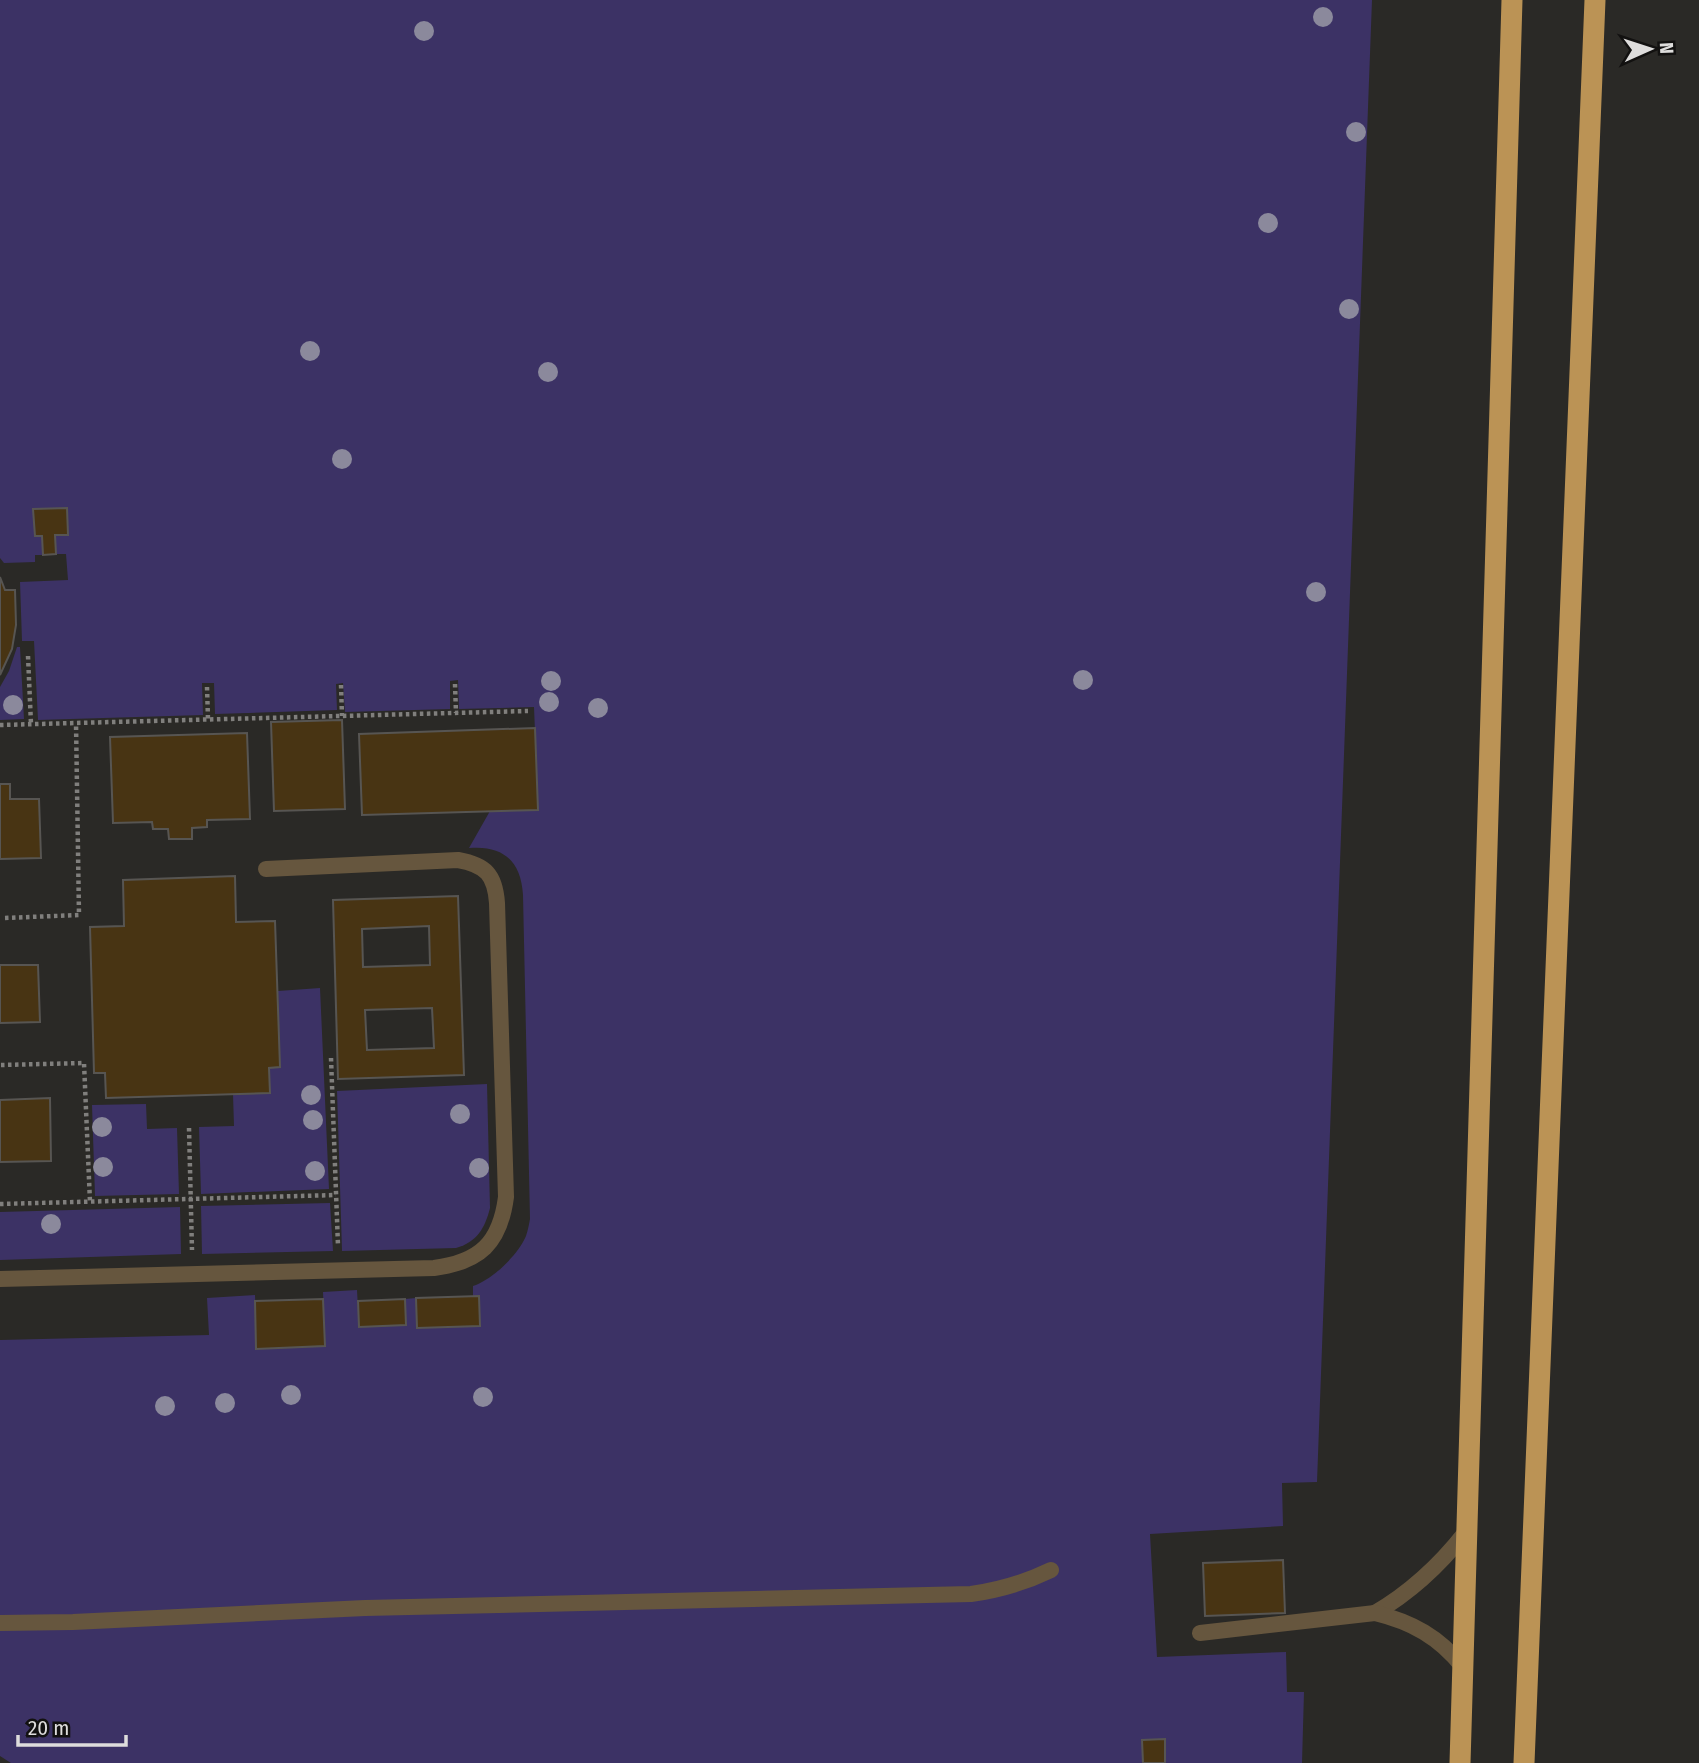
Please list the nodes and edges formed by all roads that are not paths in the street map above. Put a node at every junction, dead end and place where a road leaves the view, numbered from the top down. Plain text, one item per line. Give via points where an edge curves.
1 (1512, 0) edge
2 (1595, 0) edge
3 (266, 869) dead end
4 (0, 1279) edge
5 (1465, 1533) junction
6 (1051, 1570) dead end
7 (1375, 1613) junction
8 (0, 1623) edge
9 (1200, 1633) dead end
10 (1463, 1667) junction
11 (1460, 1763) edge
12 (1524, 1763) edge

1 - 5 highway
2 - 12 highway
3 - 4 lane via 458,860 488,872 496,886 506,1196 503,1219 493,1239 477,1255 457,1265 434,1268
5 - 7 lane via 1434,1570
5 - 10 highway
6 - 8 lane via 1007,1588 971,1594 365,1608
7 - 9 lane
7 - 10 lane via 1434,1637
10 - 11 highway

